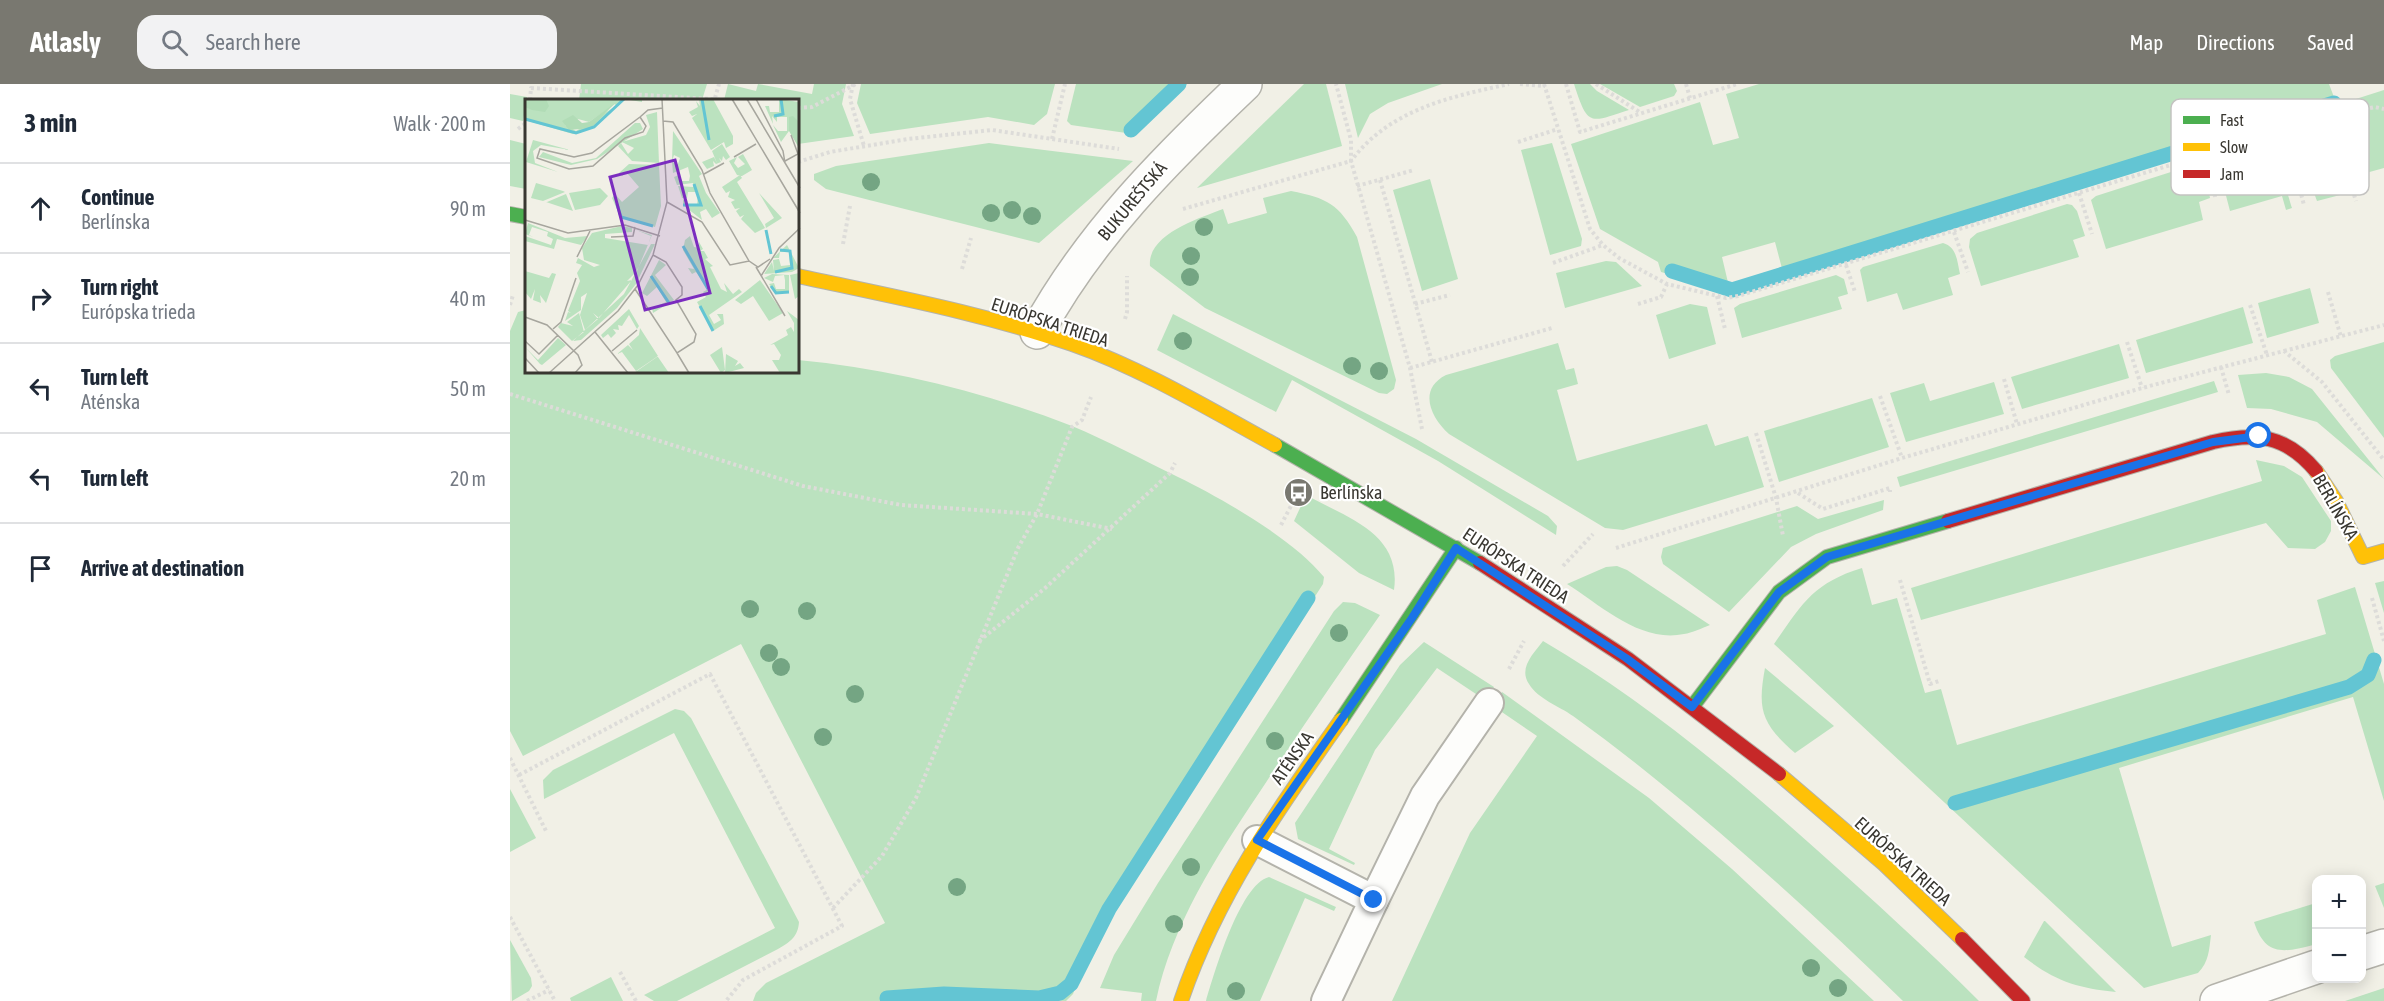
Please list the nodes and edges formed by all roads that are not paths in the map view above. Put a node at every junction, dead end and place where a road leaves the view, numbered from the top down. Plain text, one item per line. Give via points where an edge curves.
1 (1245, 84) edge
2 (510, 214) edge
3 (525, 217) edge
4 (800, 276) edge
5 (1037, 332) junction
6 (1456, 548) junction
7 (2384, 550) edge
8 (1489, 703) dead end
9 (1692, 707) junction
10 (1257, 840) junction
11 (1374, 900) junction
12 (2384, 946) edge
13 (2366, 951) edge
14 (2312, 968) edge
15 (1181, 1001) edge
16 (1326, 1001) edge
17 (2023, 1001) edge
18 (2217, 1001) edge

1 - 5 street, BUKUREŠTSKÁ via 1166,159 1077,266
2 - 3 street
4 - 5 street, EURÓPSKA TRIEDA
5 - 6 street, EURÓPSKA TRIEDA via 1107,358 1211,410
6 - 9 street, EURÓPSKA TRIEDA via 1626,658
6 - 10 street, ATÉNSKA via 1412,618
7 - 9 street, BERLÍNSKA via 2363,556 2326,482 2293,452 2259,436 2213,442 1827,557 1793,580 1750,627
8 - 11 lane via 1425,796
9 - 17 street, EURÓPSKA TRIEDA via 1900,880
10 - 11 lane
10 - 15 street, ATÉNSKA via 1202,939
11 - 16 lane
12 - 13 street
14 - 18 street

